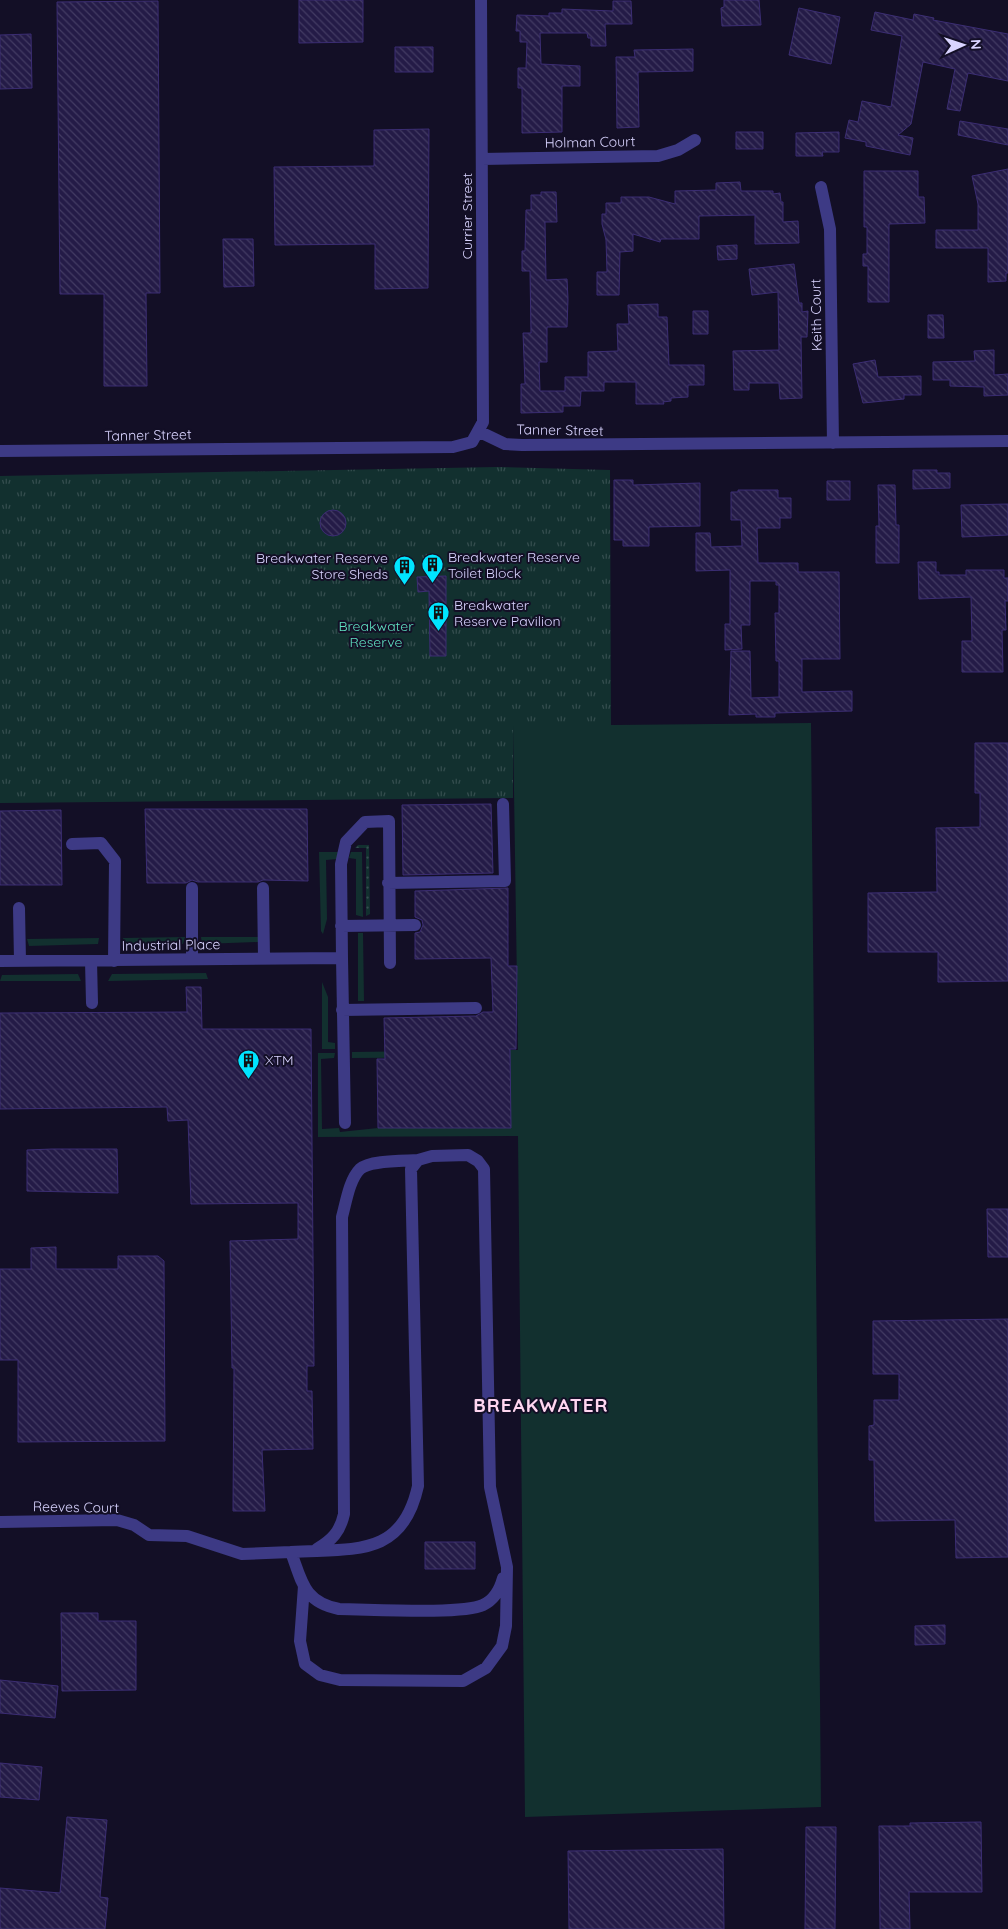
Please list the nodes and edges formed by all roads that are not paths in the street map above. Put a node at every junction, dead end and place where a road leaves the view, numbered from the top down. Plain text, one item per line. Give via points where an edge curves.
1 (481, 0) edge
2 (695, 140) dead end
3 (482, 159) junction
4 (821, 187) dead end
5 (480, 432) junction
6 (1008, 441) edge
7 (833, 443) junction
8 (0, 451) edge
9 (503, 804) dead end
10 (72, 844) dead end
11 (388, 883) junction
12 (192, 888) dead end
13 (263, 888) dead end
14 (19, 908) dead end
15 (415, 925) dead end
16 (341, 926) junction
17 (388, 926) junction
18 (264, 958) junction
19 (342, 958) junction
20 (192, 959) junction
21 (0, 961) edge
22 (20, 961) junction
23 (92, 961) junction
24 (114, 961) junction
25 (390, 963) dead end
26 (92, 1003) dead end
27 (476, 1008) dead end
28 (342, 1010) junction
29 (345, 1123) dead end
30 (418, 1160) junction
31 (0, 1522) edge
32 (313, 1550) junction
33 (291, 1552) junction
34 (507, 1567) junction
35 (304, 1586) junction

1 - 3 street, Currier Street
2 - 3 street, Holman Court via 658,156
3 - 5 street, Currier Street via 483,422
4 - 7 street, Keith Court via 830,230
5 - 7 street, Tanner Street via 505,444 522,445
5 - 8 street, Tanner Street via 472,442 453,448
6 - 7 street, Tanner Street
9 - 11 street via 505,881
10 - 24 street via 101,843 114,860
11 - 16 street via 388,821 365,822 346,842 340,864
11 - 17 street
12 - 20 street
13 - 18 street
14 - 22 street
15 - 17 street
16 - 17 street
16 - 19 street
17 - 25 street
18 - 19 street, Industrial Place
18 - 20 street, Industrial Place
19 - 28 street
20 - 24 street, Industrial Place
21 - 22 street, Industrial Place
22 - 23 street, Industrial Place
23 - 24 street, Industrial Place
23 - 26 street
27 - 28 street
28 - 29 street
30 - 32 street via 372,1163 360,1169 351,1185 342,1217 344,1514 341,1527 333,1538
30 - 32 street via 411,1169 418,1486 414,1507 396,1532 376,1545
30 - 34 street via 432,1156 468,1156 484,1169 490,1487
31 - 33 street, Reeves Court via 118,1520 149,1535 187,1536 242,1554
32 - 33 street
33 - 35 street
34 - 35 street via 499,1592 483,1605 458,1610 339,1609 323,1606
34 - 35 street via 506,1626 502,1646 486,1668 463,1681 340,1680 320,1675 305,1664 300,1641

